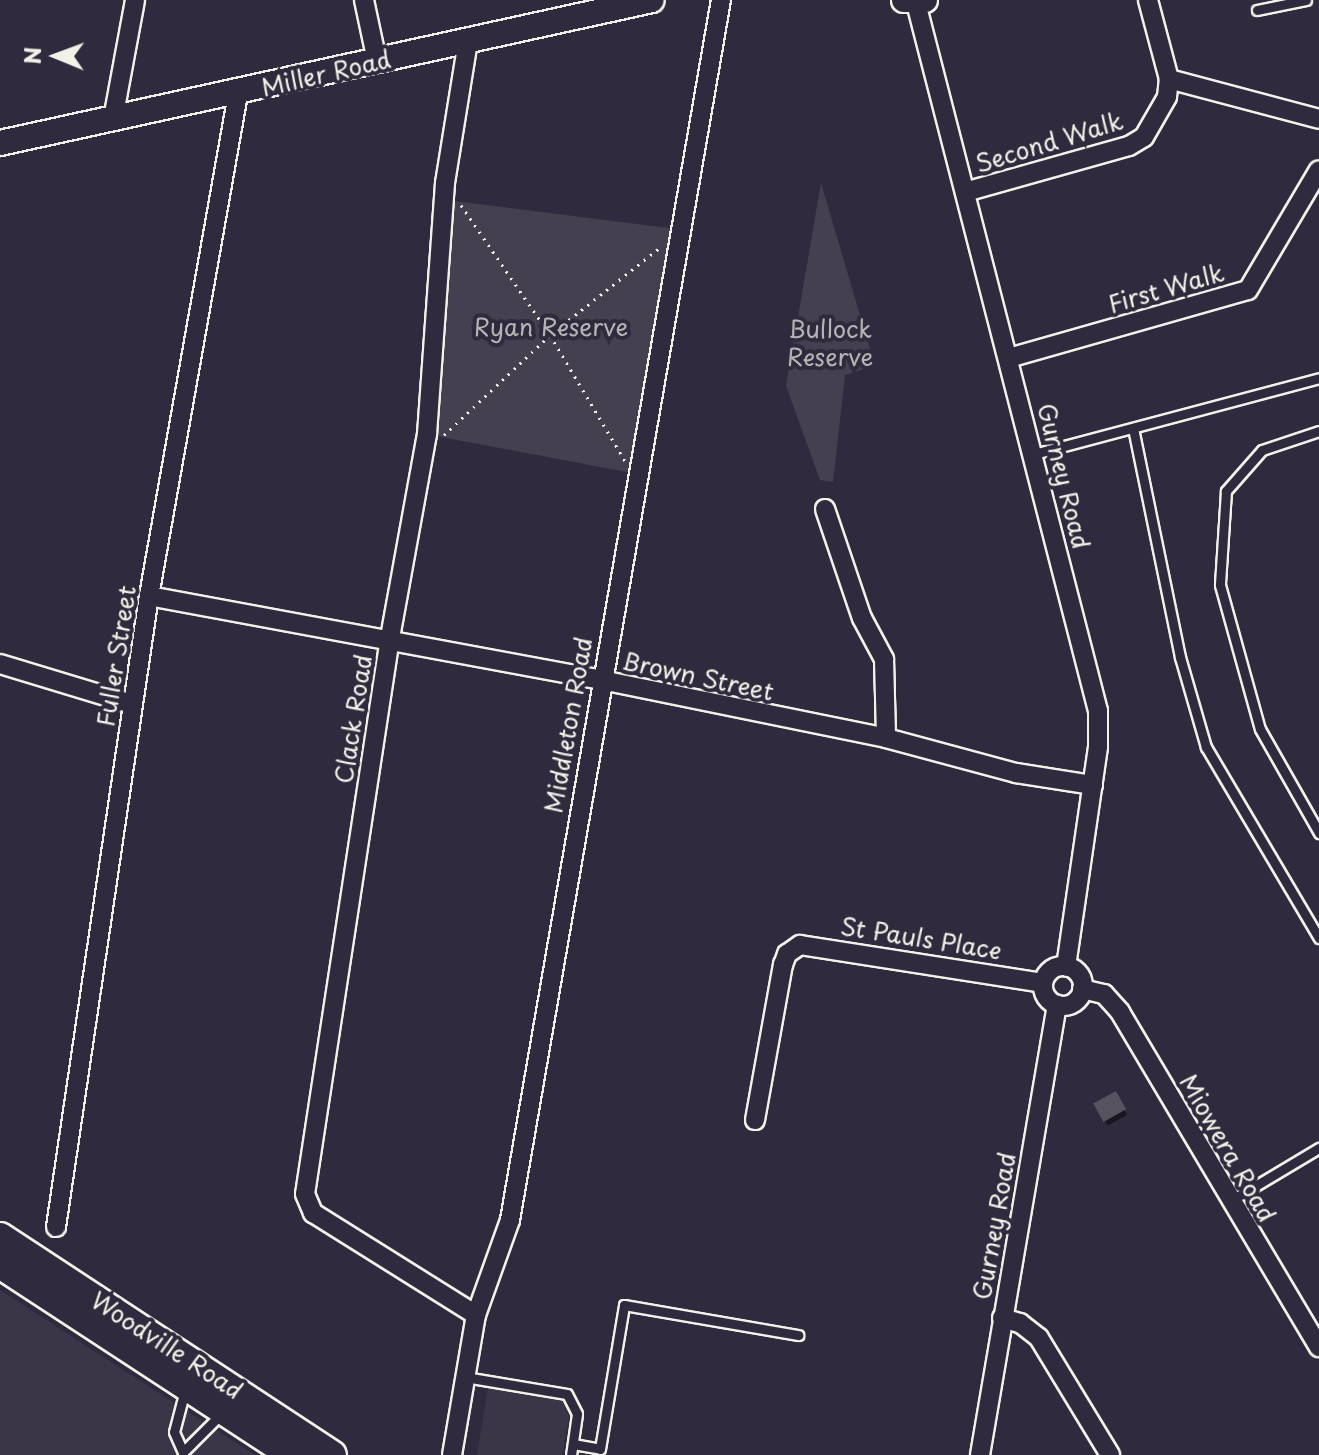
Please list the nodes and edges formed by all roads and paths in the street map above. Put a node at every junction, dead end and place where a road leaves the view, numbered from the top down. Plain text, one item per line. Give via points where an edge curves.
1 (135, 0) edge
2 (364, 0) edge
3 (652, 0) edge
4 (721, 0) edge
5 (1148, 0) edge
6 (1306, 0) edge
7 (915, 1) edge
8 (588, 9) edge
9 (1257, 10) dead end
10 (468, 41) junction
11 (377, 61) junction
12 (1169, 79) junction
13 (238, 94) junction
14 (113, 119) junction
15 (1319, 119) edge
16 (0, 143) edge
17 (1319, 170) edge
18 (445, 183) junction
19 (965, 192) junction
20 (680, 231) junction
21 (550, 335) junction
22 (1009, 358) junction
23 (1319, 378) edge
24 (1133, 428) junction
25 (1319, 431) edge
26 (424, 453) junction
27 (1034, 454) junction
28 (636, 479) junction
29 (825, 509) dead end
30 (149, 596) junction
31 (390, 638) junction
32 (0, 664) edge
33 (600, 680) junction
34 (132, 704) junction
35 (886, 738) junction
36 (1093, 785) junction
37 (1319, 833) edge
38 (1319, 938) edge
39 (1066, 967) junction
40 (1043, 983) junction
41 (1082, 989) junction
42 (1057, 1005) junction
43 (755, 1120) dead end
44 (1319, 1148) edge
45 (1230, 1201) junction
46 (56, 1227) dead end
47 (0, 1237) edge
48 (0, 1264) edge
49 (476, 1315) junction
50 (1002, 1318) junction
51 (798, 1335) dead end
52 (1319, 1347) edge
53 (465, 1377) junction
54 (187, 1386) junction
55 (225, 1411) junction
56 (573, 1444) junction
57 (594, 1451) edge
58 (292, 1455) edge
59 (332, 1455) edge
60 (452, 1455) edge
61 (571, 1455) edge
62 (980, 1455) edge
63 (1110, 1455) edge

1 - 14 street
2 - 11 street
3 - 8 street, Miller Road
4 - 20 street, Middleton Road
5 - 12 street
6 - 9 lane
7 - 19 street, Gurney Road
8 - 10 street, Miller Road
10 - 11 street, Miller Road
10 - 18 street, Clack Road
11 - 13 street, Miller Road
12 - 15 street
12 - 19 street, Second Walk via 1167,97 1152,123 1129,146
13 - 14 street, Miller Road
13 - 30 street, Fuller Street
14 - 16 street, Miller Road
17 - 22 street, First Walk via 1248,290
18 - 21 path
18 - 26 street, Clack Road
19 - 22 street, Gurney Road
20 - 21 path
20 - 28 street, Middleton Road
21 - 26 path
21 - 28 path
22 - 27 street, Gurney Road
23 - 24 lane
24 - 27 lane
24 - 38 lane via 1180,657 1206,747
25 - 37 lane via 1262,450 1226,491 1220,585 1260,729
26 - 31 street, Clack Road
27 - 36 street, Gurney Road via 1098,711
28 - 33 street, Middleton Road
29 - 35 street via 862,618 884,659
30 - 31 street, Brown Street
30 - 34 street, Fuller Street
31 - 33 street, Brown Street
31 - 49 street, Clack Road via 305,1194 313,1213
32 - 34 street
33 - 35 street, Brown Street
33 - 49 street, Middleton Road via 510,1220
34 - 46 street, Fuller Street
35 - 36 street, Brown Street via 1016,773
36 - 39 street, Gurney Road
39 - 40 street via 1054,969
39 - 41 street via 1077,972
40 - 42 street via 1048,999
40 - 43 street, St Pauls Place via 787,943
41 - 42 street via 1070,1004
41 - 45 street, Miowera Road via 1104,994 1120,1012
42 - 50 street, Gurney Road
44 - 45 lane
45 - 52 street, Miowera Road
47 - 59 main road, Woodville Road
48 - 54 main road, Woodville Road
49 - 53 street, Middleton Road
50 - 62 street, Gurney Road
50 - 63 street via 1029,1328 1047,1349
51 - 57 lane via 624,1305 600,1449
53 - 56 lane via 567,1394 577,1414
53 - 60 street, Middleton Road
54 - 55 main road, Woodville Road
54 - 55 lane via 174,1432 183,1452
55 - 58 main road, Woodville Road
56 - 57 lane
56 - 61 lane

